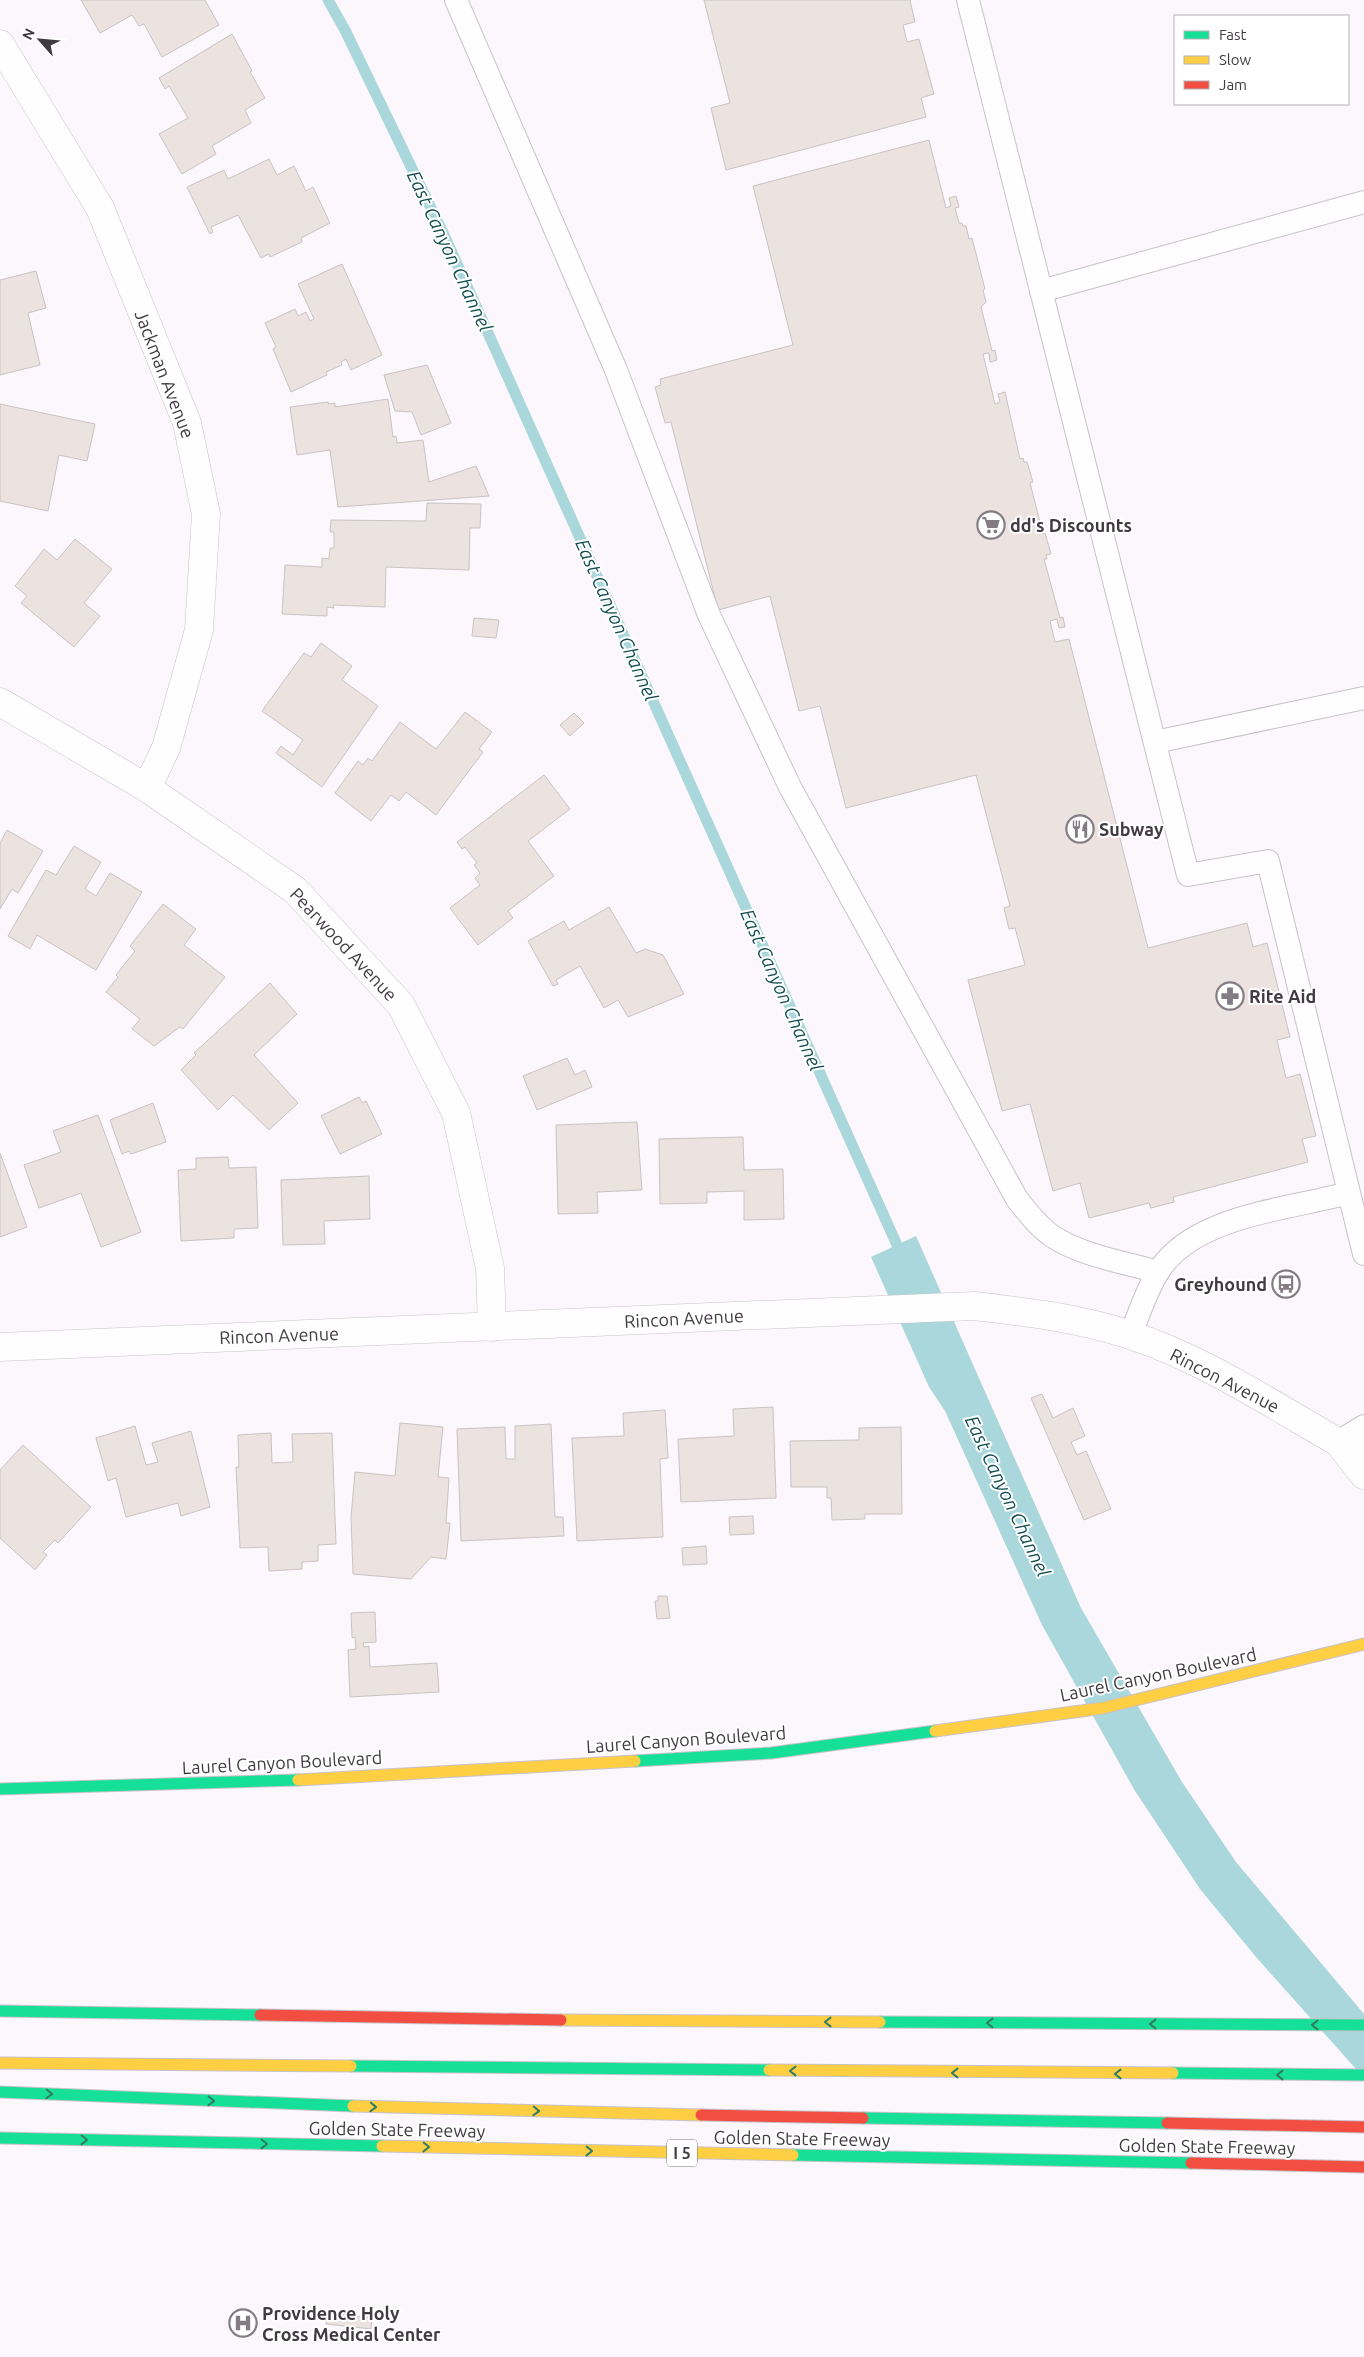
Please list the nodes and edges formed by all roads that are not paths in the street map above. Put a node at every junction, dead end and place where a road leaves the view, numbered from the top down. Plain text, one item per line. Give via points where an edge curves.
1 (456, 0) edge
2 (968, 0) edge
3 (0, 44) edge
4 (1364, 202) edge
5 (1041, 291) junction
6 (1364, 698) edge
7 (0, 702) edge
8 (1155, 742) junction
9 (147, 788) junction
10 (1348, 1193) junction
11 (1364, 1254) edge
12 (1158, 1272) junction
13 (492, 1327) junction
14 (1130, 1335) junction
15 (0, 1346) edge
16 (1364, 1426) edge
17 (1338, 1442) junction
18 (1364, 1449) edge
19 (1364, 1475) edge
20 (1364, 1644) edge
21 (0, 1789) edge
22 (0, 2011) edge
23 (1364, 2025) edge
24 (0, 2063) edge
25 (1364, 2075) edge
26 (0, 2092) edge
27 (1364, 2127) edge
28 (0, 2138) edge
29 (1364, 2167) edge

1 - 12 lane via 616,370 709,614 790,787 1007,1182 1028,1213 1050,1235 1070,1246
2 - 5 lane
3 - 9 street, Jackman Avenue via 100,208 187,423 206,514 198,630 166,748
4 - 5 lane
5 - 8 lane
6 - 8 lane
7 - 9 street, Pearwood Avenue
8 - 10 lane via 1188,876 1268,861
9 - 13 street, Pearwood Avenue via 295,890 401,1005 456,1113 490,1268
10 - 11 lane
10 - 12 lane via 1233,1220 1194,1237
12 - 14 lane
13 - 14 street, Rincon Avenue via 974,1306 1050,1314
13 - 15 street, Rincon Avenue
14 - 17 street, Rincon Avenue via 1195,1361
16 - 17 lane
17 - 18 street, Rincon Avenue
17 - 19 street, Rincon Avenue
20 - 21 main road, Laurel Canyon Boulevard via 1103,1708 771,1753 254,1782
23 -> 22 main road via 591,2020
25 -> 24 main road
26 -> 27 main road via 541,2112
28 -> 29 main road, Golden State Freeway / I 5

